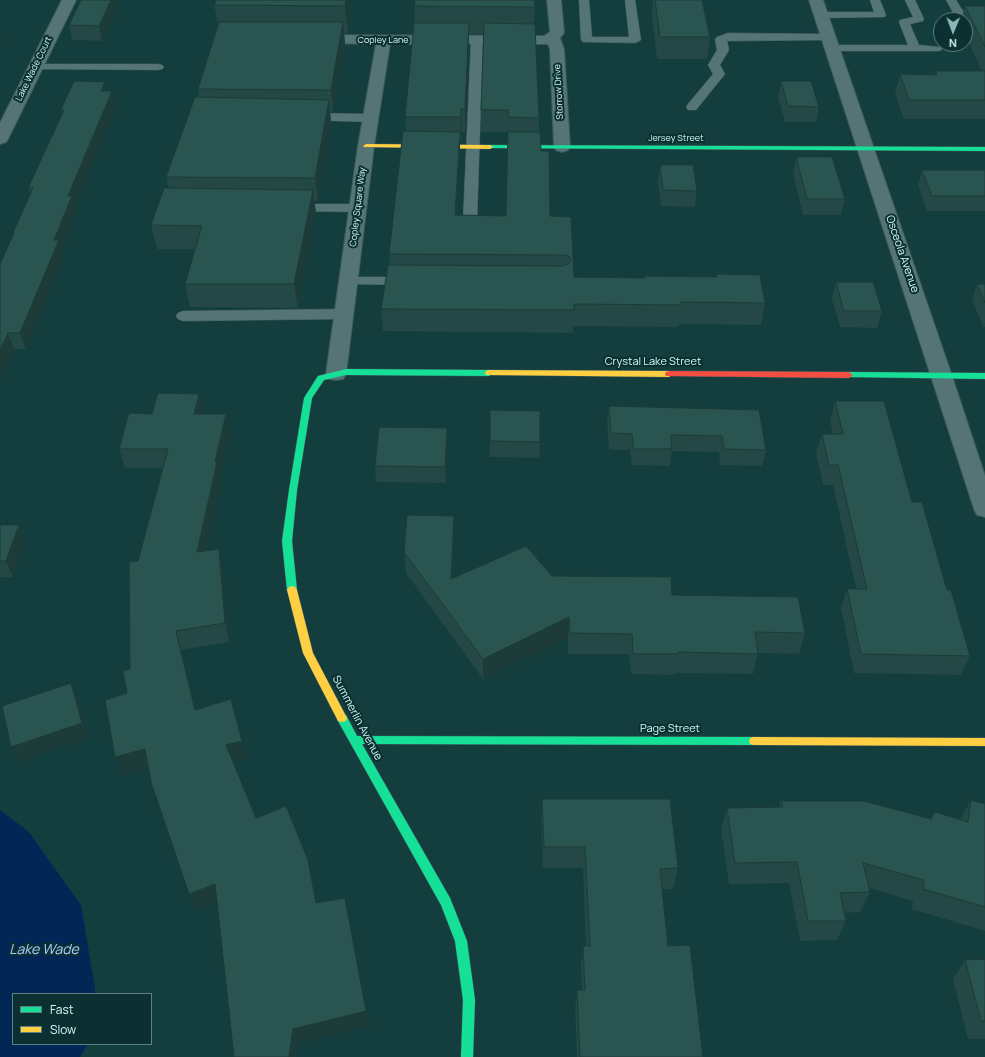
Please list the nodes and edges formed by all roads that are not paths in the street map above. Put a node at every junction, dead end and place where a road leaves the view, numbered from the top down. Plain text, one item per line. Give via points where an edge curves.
1 (69, 0) edge
2 (554, 0) edge
3 (584, 0) edge
4 (816, 0) edge
5 (875, 0) edge
6 (910, 0) edge
7 (951, 0) edge
8 (630, 3) edge
9 (985, 14) edge
10 (822, 15) junction
11 (554, 37) junction
12 (298, 39) edge
13 (384, 40) junction
14 (477, 40) junction
15 (831, 43) junction
16 (915, 49) junction
17 (933, 49) edge
18 (35, 67) junction
19 (158, 67) dead end
20 (692, 107) dead end
21 (292, 117) edge
22 (371, 118) junction
23 (0, 139) edge
24 (366, 146) junction
25 (472, 147) junction
26 (562, 147) junction
27 (866, 149) junction
28 (985, 149) edge
29 (280, 208) edge
30 (358, 208) junction
31 (470, 221) edge
32 (349, 281) junction
33 (420, 281) edge
34 (344, 314) junction
35 (183, 316) dead end
36 (329, 376) junction
37 (942, 376) junction
38 (985, 376) edge
39 (985, 509) edge
40 (354, 740) junction
41 (985, 742) edge
42 (467, 1057) edge

1 - 18 street, Lake Wade Court
2 - 11 street via 557,33
3 - 8 lane via 587,40 635,40
4 - 10 street, Osceola Avenue
5 - 10 lane via 881,15
6 - 16 lane via 918,18 904,22
7 - 9 lane via 959,14
10 - 15 street, Osceola Avenue
11 - 14 street, Copley Lane via 547,40
11 - 26 street, Storrow Drive via 557,48
12 - 13 street, Copley Lane
13 - 14 street, Copley Lane
13 - 22 street, Copley Square Way
14 - 25 lane
15 - 16 lane
15 - 20 lane via 728,36 721,39 723,50 714,65 719,74
15 - 27 street, Osceola Avenue
16 - 17 lane
18 - 19 lane
18 - 23 street, Lake Wade Court
21 - 22 lane
22 - 24 street, Copley Square Way
24 - 25 street, Jersey Street
24 - 30 street, Copley Square Way
25 - 26 street, Jersey Street
25 - 31 lane
26 - 27 street, Jersey Street
27 - 28 street, Jersey Street
27 - 37 street, Osceola Avenue
29 - 30 lane
30 - 32 street, Copley Square Way
32 - 33 lane
32 - 34 street, Copley Square Way
34 - 35 lane
34 - 36 street, Copley Square Way
36 - 37 street, Crystal Lake Street via 346,372
36 - 40 street, Summerlin Avenue via 308,398 292,490 287,541 292,593 308,653
37 - 38 street, Crystal Lake Street
37 - 39 street, Osceola Avenue
40 - 41 street, Page Street
40 - 42 street, Summerlin Avenue via 446,902 460,941 469,1000

